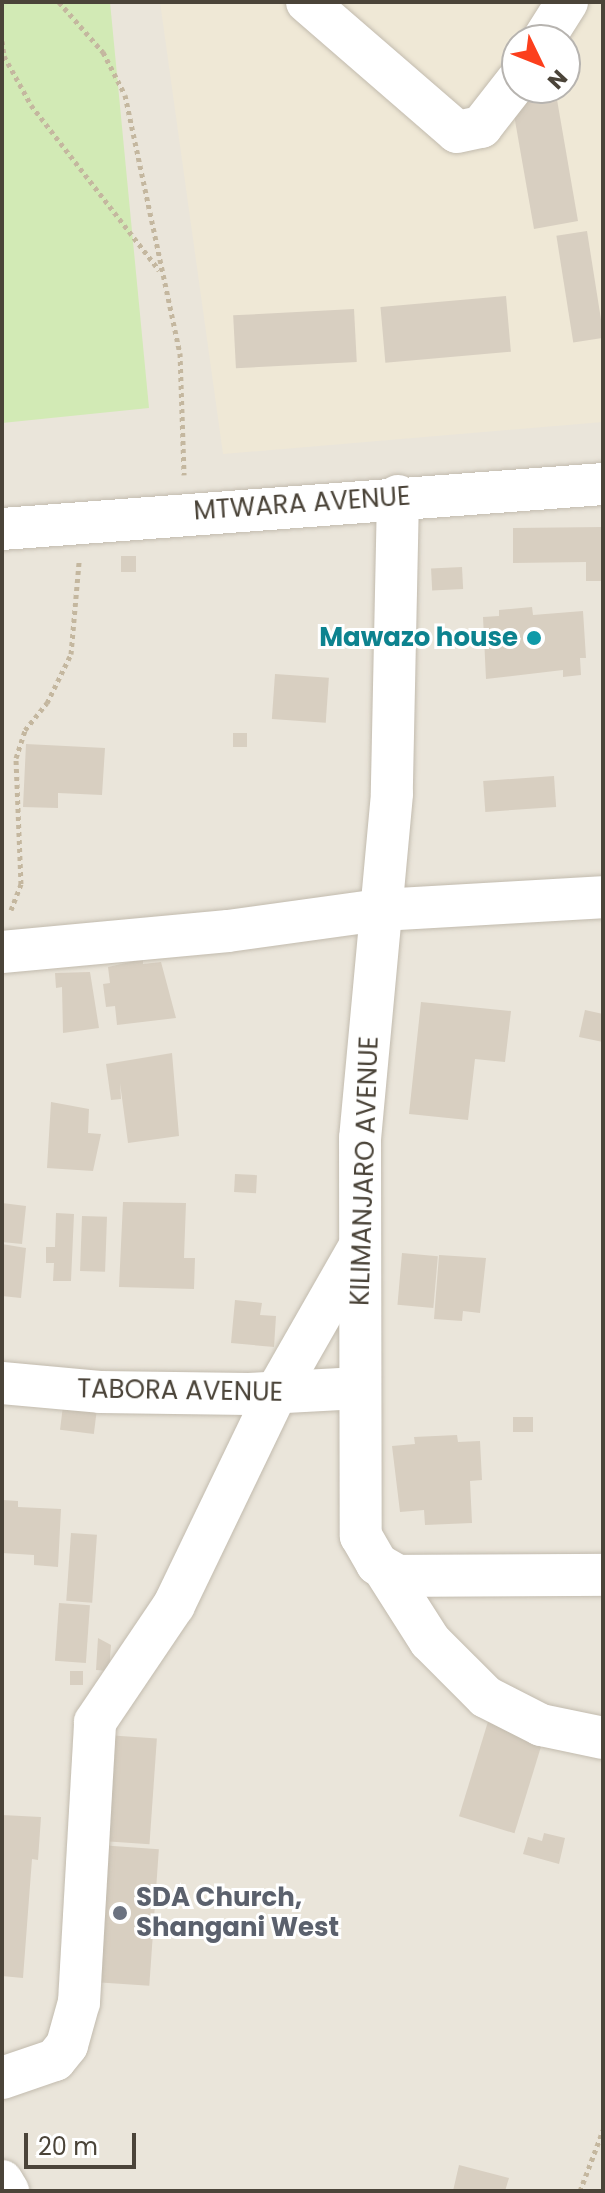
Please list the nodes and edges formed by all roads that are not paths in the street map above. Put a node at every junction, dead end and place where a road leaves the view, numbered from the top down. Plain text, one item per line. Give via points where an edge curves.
1 (307, 2) edge
2 (567, 2) edge
3 (553, 24) edge
4 (501, 101) edge
5 (603, 484) edge
6 (398, 496) junction
7 (2, 529) edge
8 (603, 897) edge
9 (380, 910) junction
10 (2, 952) edge
11 (361, 1245) junction
12 (2, 1383) edge
13 (359, 1388) junction
14 (276, 1393) junction
15 (386, 1572) junction
16 (603, 1575) edge
17 (603, 1738) edge
18 (2, 2078) edge
19 (2, 2181) edge
20 (8, 2191) edge

1 - 4 street via 457,132 481,127
2 - 3 street
5 - 6 street, MTWARA AVENUE
6 - 7 street, MTWARA AVENUE
6 - 9 street, KILIMANJARO AVENUE via 392,794
8 - 9 street
9 - 10 street via 228,931
9 - 11 street, KILIMANJARO AVENUE via 360,1138
11 - 13 street, KILIMANJARO AVENUE
11 - 14 street
12 - 14 street, TABORA AVENUE via 100,1392
13 - 14 street, TABORA AVENUE
13 - 15 street, KILIMANJARO AVENUE via 361,1536
14 - 18 street via 174,1605 95,1722 79,2002 67,2045 43,2067
15 - 16 street
15 - 17 street, KILIMANJARO AVENUE via 430,1641 486,1697 541,1725
19 - 20 street

